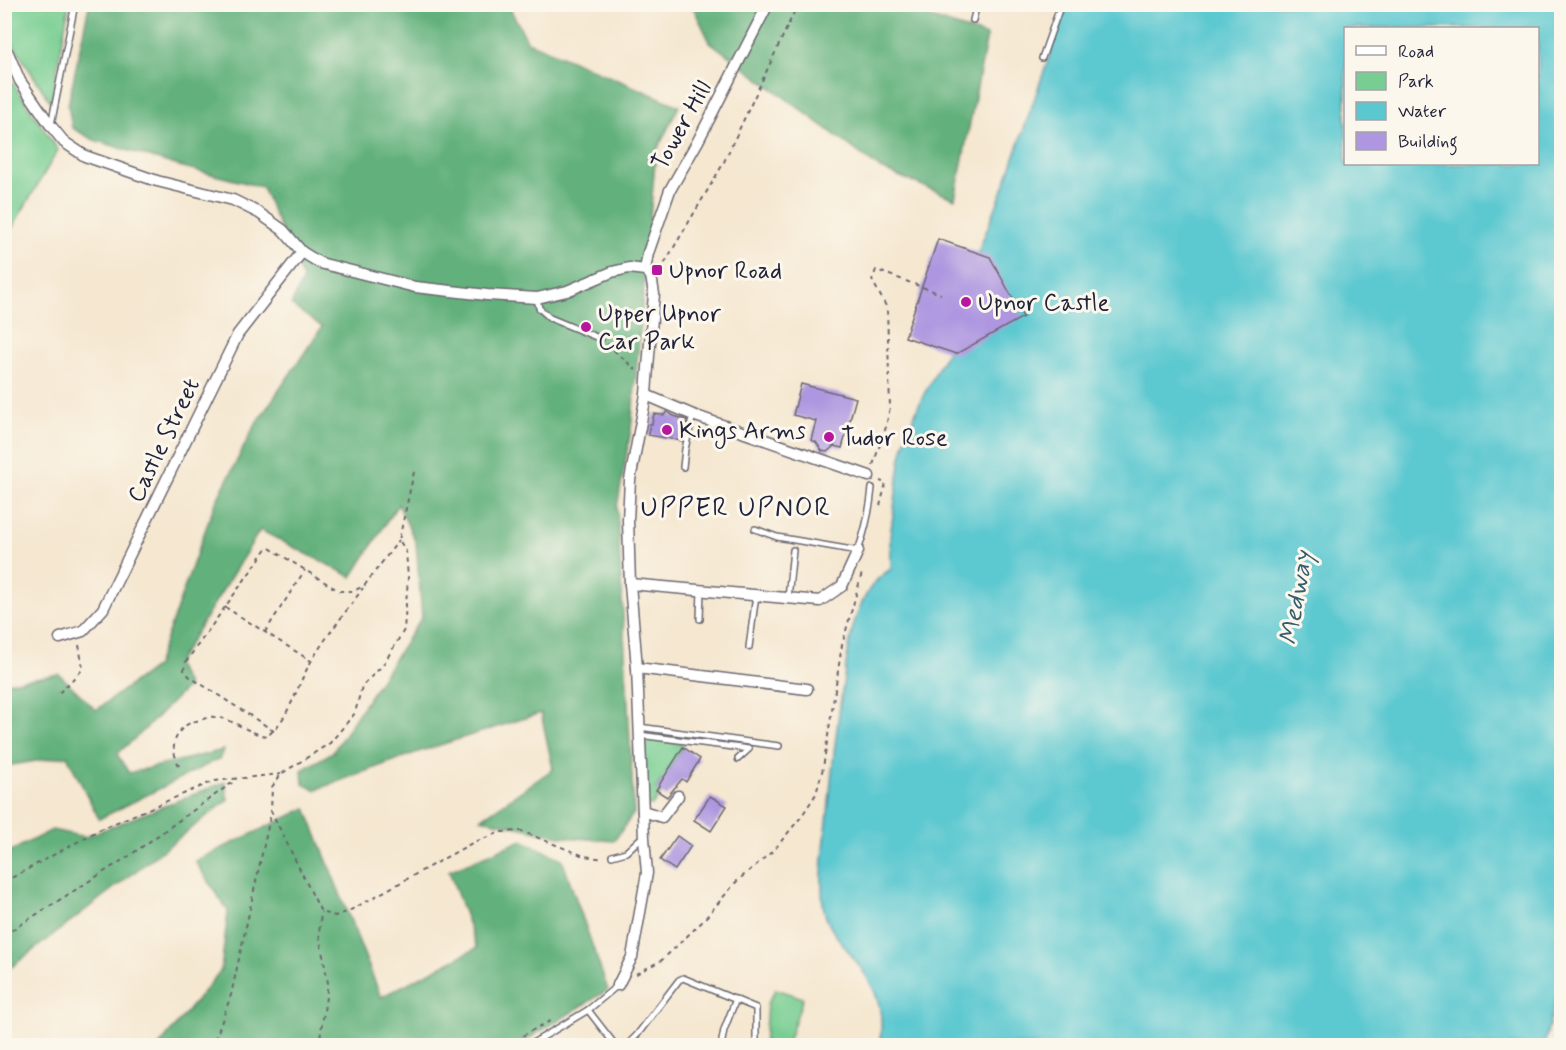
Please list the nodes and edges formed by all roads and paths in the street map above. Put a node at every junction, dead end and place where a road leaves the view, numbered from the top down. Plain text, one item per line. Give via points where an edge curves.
1 (75, 4) edge
2 (768, 4) edge
3 (798, 4) edge
4 (977, 4) edge
5 (1060, 4) edge
6 (973, 20) dead end
7 (4, 47) edge
8 (1042, 58) dead end
9 (51, 126) junction
10 (302, 252) junction
11 (645, 270) junction
12 (653, 284) junction
13 (941, 294) dead end
14 (537, 298) junction
15 (602, 339) joint
16 (647, 380) junction
17 (646, 395) junction
18 (693, 415) junction
19 (683, 466) dead end
20 (414, 472) dead end
21 (869, 476) junction
22 (872, 488) dead end
23 (880, 506) dead end
24 (755, 529) dead end
25 (399, 540) junction
26 (793, 550) dead end
27 (858, 551) junction
28 (864, 564) dead end
29 (305, 570) junction
30 (630, 584) junction
31 (364, 586) junction
32 (701, 591) junction
33 (756, 595) junction
34 (788, 598) junction
35 (225, 607) junction
36 (700, 619) dead end
37 (265, 632) junction
38 (77, 633) junction
39 (60, 638) dead end
40 (749, 647) dead end
41 (311, 661) junction
42 (637, 668) junction
43 (807, 689) dead end
44 (59, 693) dead end
45 (274, 731) junction
46 (639, 731) junction
47 (779, 746) dead end
48 (738, 759) dead end
49 (179, 766) dead end
50 (281, 774) junction
51 (239, 778) junction
52 (678, 796) dead end
53 (271, 811) junction
54 (643, 811) junction
55 (644, 835) junction
56 (612, 856) joint
57 (4, 882) edge
58 (321, 912) junction
59 (4, 935) edge
60 (636, 975) dead end
61 (618, 985) joint
62 (736, 999) junction
63 (588, 1010) junction
64 (208, 1046) edge
65 (319, 1046) edge
66 (528, 1046) edge
67 (616, 1046) edge
68 (626, 1046) edge
69 (721, 1046) edge
70 (756, 1046) edge

1 - 9 lane
2 - 11 street, Tower Hill via 670,190
3 - 12 path via 723,164
4 - 6 lane
5 - 8 lane
7 - 9 street via 20,81
9 - 10 street via 64,142 85,156 157,181 232,200 259,213 283,230
10 - 14 street via 320,263 415,287
10 - 38 street, Castle Street via 238,334 104,609
11 - 12 street
11 - 14 street via 612,272 567,291
12 - 16 street
13 - 21 path via 876,270 872,280 887,308 890,407
14 - 15 lane via 539,308 550,318
15 - 16 path
16 - 17 street
17 - 18 street
17 - 30 street via 630,480
18 - 19 lane
18 - 21 street
20 - 25 path
21 - 23 path via 886,483
22 - 27 lane
24 - 27 lane via 777,537
25 - 31 path
25 - 50 path via 406,551 408,578 404,630 383,665 362,686 355,713 337,735
26 - 34 lane
27 - 34 street via 842,586 820,601
28 - 60 path via 842,645 816,794 774,850 737,881 662,960
29 - 31 path via 339,591
29 - 35 path via 268,547
29 - 37 path
30 - 32 street
30 - 42 street
31 - 41 path
32 - 33 street
32 - 36 lane
33 - 34 street
33 - 40 lane
35 - 37 path
35 - 45 path via 184,663 184,670
37 - 41 path
38 - 39 street, Castle Street
38 - 44 path via 83,669
41 - 45 path
42 - 43 street
42 - 46 street
45 - 49 path via 267,736 258,735 213,716 192,722 174,740
46 - 47 lane
46 - 48 lane via 749,749
46 - 54 street
50 - 51 path
50 - 53 path via 272,787
51 - 57 path via 214,781 100,829
51 - 59 path via 129,856
52 - 54 street via 663,817
53 - 58 path
53 - 64 path via 231,995 217,1035
54 - 55 street
55 - 56 lane via 626,852
55 - 61 street via 645,889 632,957
56 - 58 path via 584,856 521,831 501,832 472,843 349,911 335,916
58 - 65 path via 319,934 328,983
61 - 63 lane
62 - 68 lane via 681,978
62 - 69 lane
62 - 70 lane via 757,1009
63 - 66 lane
63 - 67 lane

